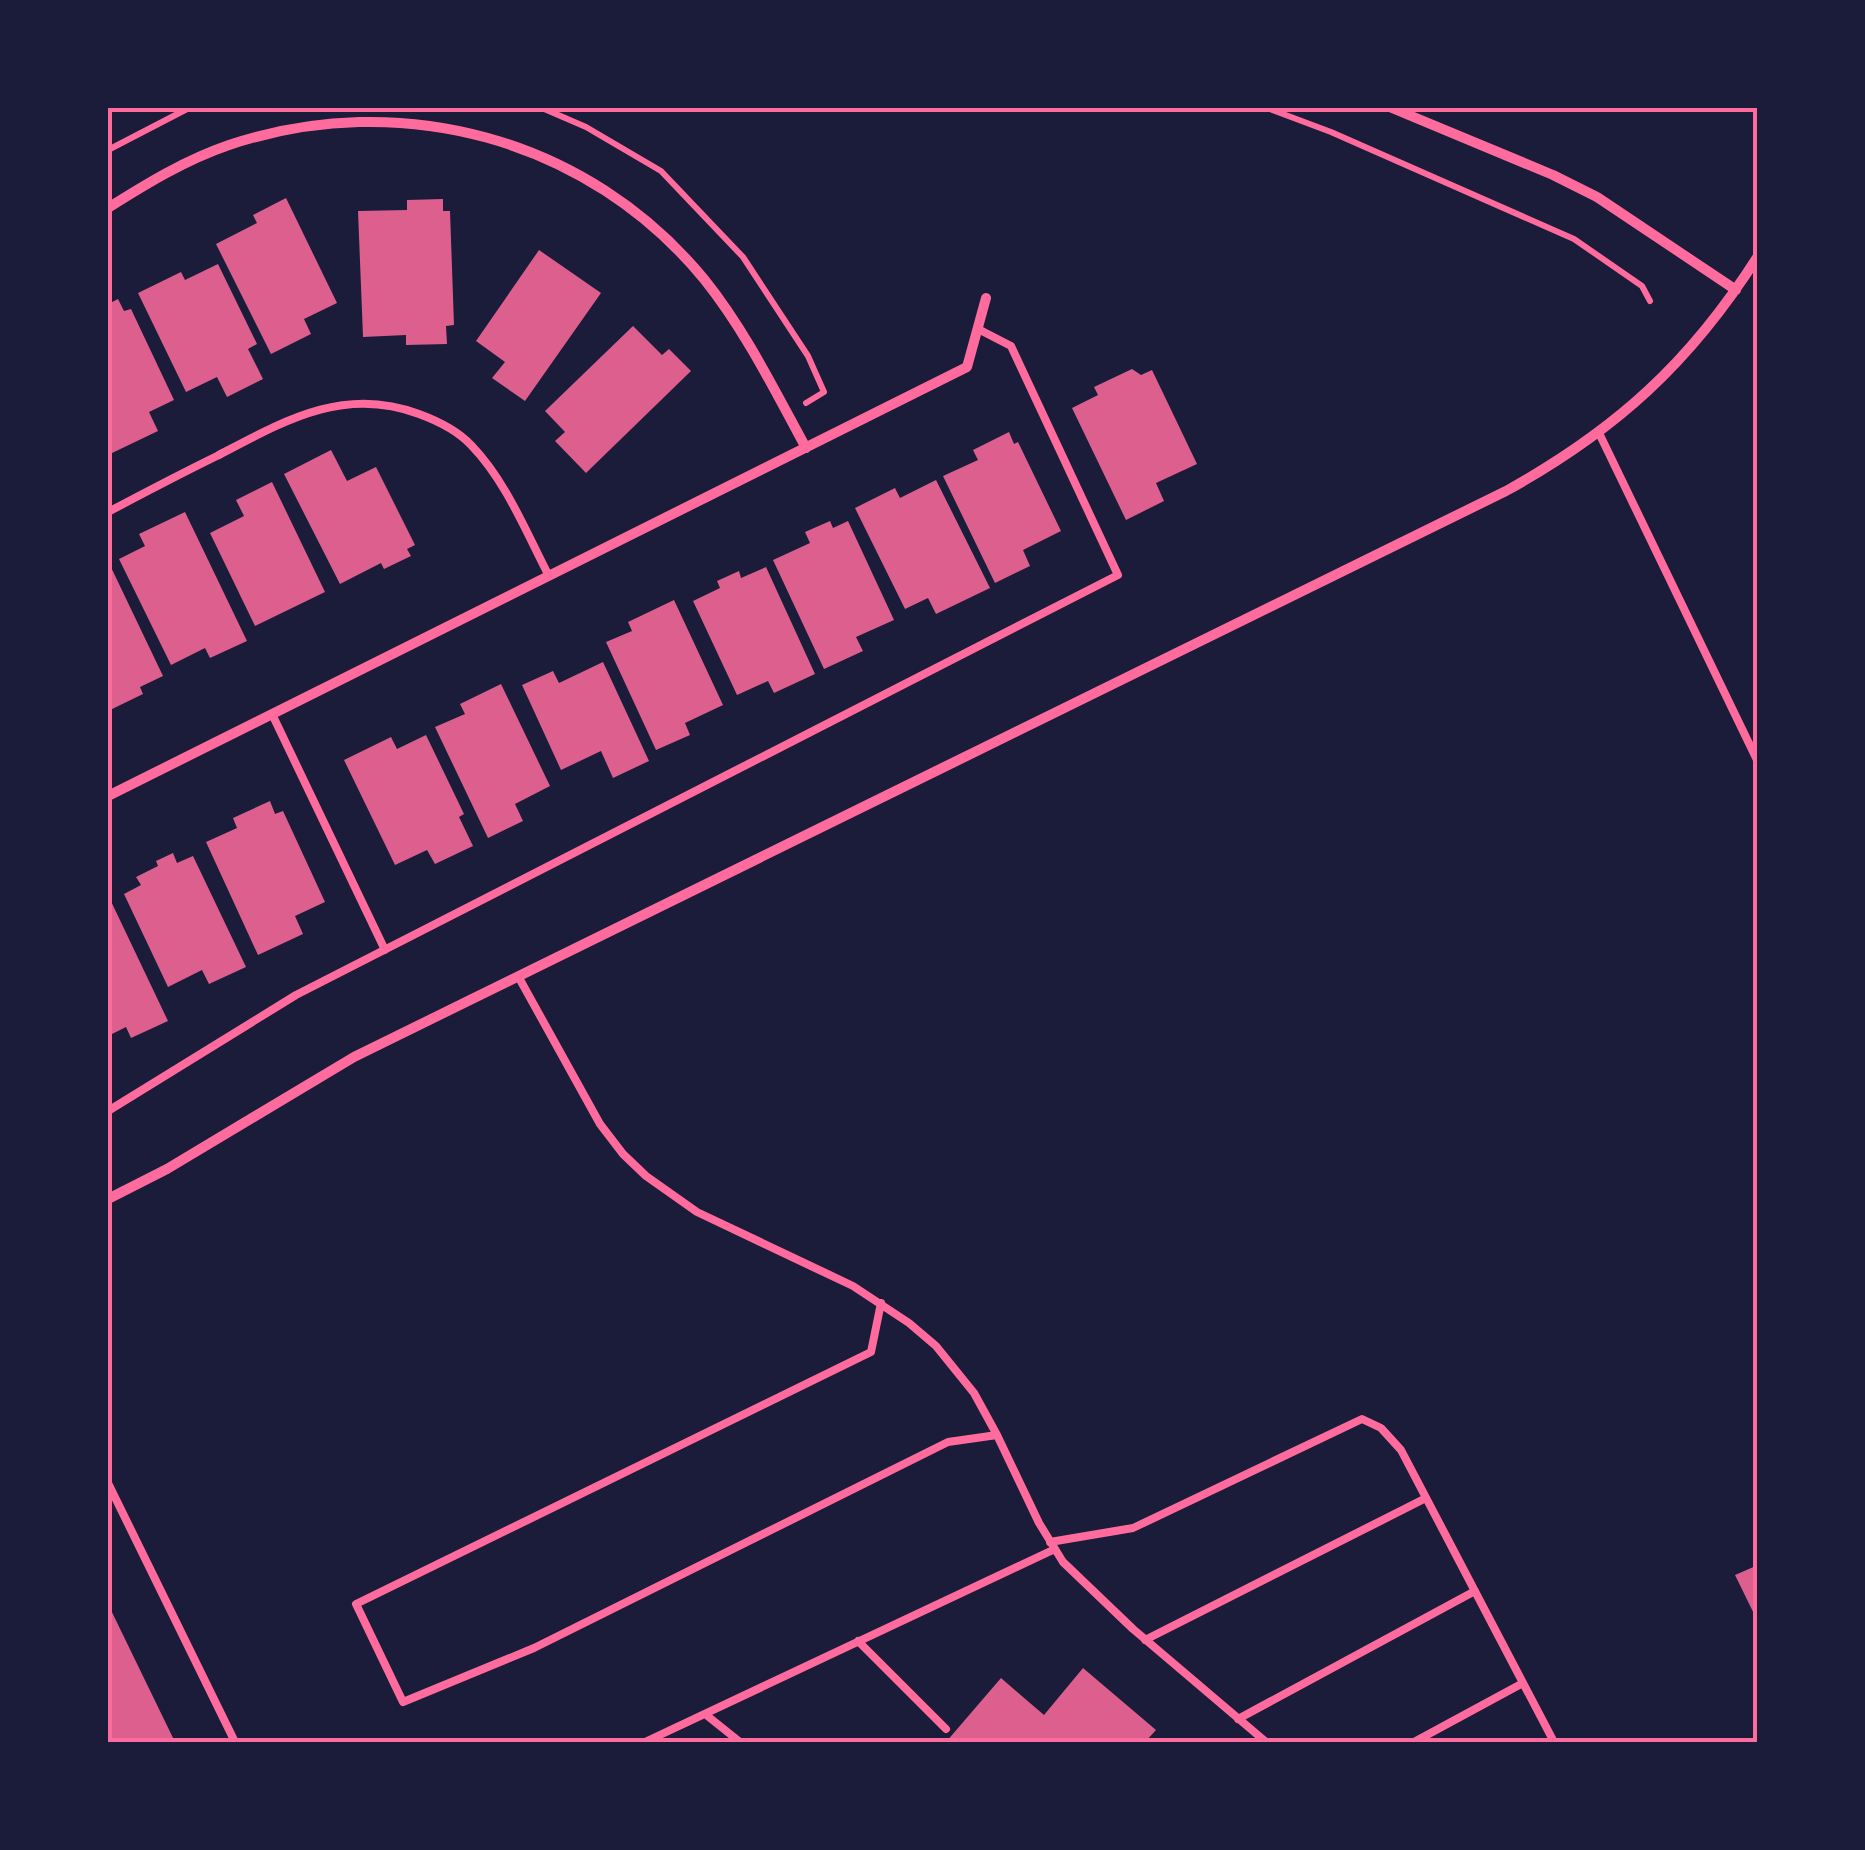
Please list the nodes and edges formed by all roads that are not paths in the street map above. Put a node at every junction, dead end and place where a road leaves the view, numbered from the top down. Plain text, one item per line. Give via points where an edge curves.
1 (1392, 108) edge
2 (108, 208) edge
3 (1758, 256) edge
4 (1736, 290) junction
5 (986, 298) dead end
6 (978, 329) junction
7 (1599, 433) junction
8 (806, 448) junction
9 (108, 512) edge
10 (549, 576) junction
11 (272, 714) junction
12 (1758, 762) edge
13 (108, 796) edge
14 (385, 950) junction
15 (518, 976) junction
16 (108, 1111) edge
17 (108, 1199) edge
18 (881, 1303) junction
19 (998, 1435) junction
20 (108, 1483) edge
21 (1426, 1498) junction
22 (1052, 1546) junction
23 (1475, 1591) junction
24 (1145, 1640) junction
25 (858, 1642) junction
26 (1523, 1683) junction
27 (705, 1714) junction
28 (1238, 1719) junction
29 (946, 1728) dead end
30 (235, 1742) edge
31 (644, 1742) edge
32 (740, 1742) edge
33 (1266, 1742) edge
34 (1414, 1742) edge
35 (1554, 1742) edge

1 - 4 street via 1597,197
2 - 8 street via 190,160 296,128 394,122 503,142 592,183 679,252 726,308
3 - 4 street
4 - 7 street via 1672,369
5 - 6 street
6 - 8 street via 967,368
6 - 14 lane via 1011,346 1118,575
7 - 12 lane
7 - 15 street via 1506,491
8 - 10 street
9 - 10 lane via 294,418 337,405 386,404 452,429 472,446 499,481
10 - 11 street
11 - 13 street
11 - 14 lane
14 - 16 lane
15 - 17 street via 354,1056
15 - 18 lane via 600,1124 646,1176 697,1212
18 - 19 lane via 957,1369
18 - 19 lane via 871,1352 356,1604 403,1702 534,1648 948,1442
19 - 22 lane
20 - 30 lane
21 - 22 lane via 1401,1450 1362,1419 1133,1528
21 - 23 lane
21 - 24 lane
22 - 24 lane
22 - 25 lane
23 - 26 lane
23 - 28 lane
24 - 28 lane
25 - 27 lane
25 - 29 lane
26 - 34 lane
26 - 35 lane
27 - 31 lane
27 - 32 lane
28 - 33 lane

